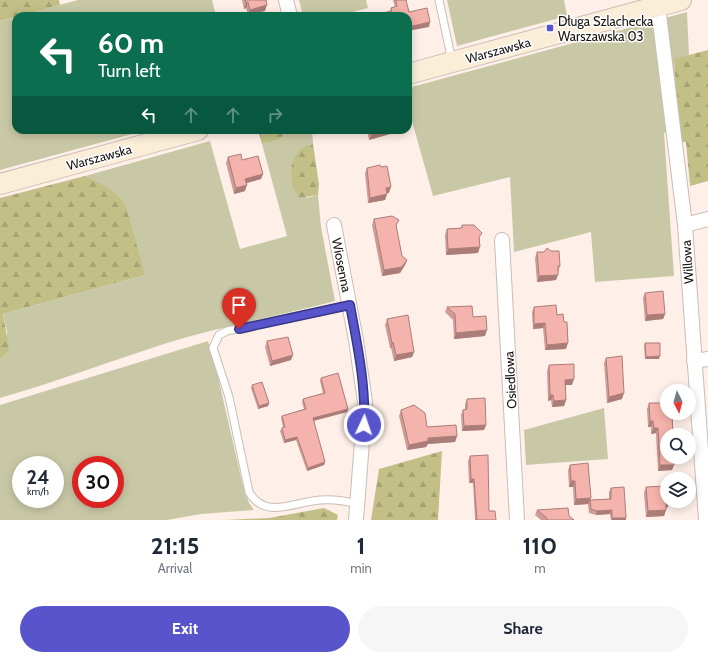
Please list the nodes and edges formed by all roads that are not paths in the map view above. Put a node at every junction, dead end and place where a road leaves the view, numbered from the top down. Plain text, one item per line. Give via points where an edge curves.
1 (286, 0) edge
2 (439, 0) edge
3 (681, 0) edge
4 (658, 6) junction
5 (289, 12) edge
6 (452, 62) junction
7 (412, 73) edge
8 (183, 134) edge
9 (0, 184) edge
10 (708, 219) edge
11 (334, 225) dead end
12 (685, 225) junction
13 (502, 240) dead end
14 (350, 305) junction
15 (708, 358) edge
16 (694, 361) junction
17 (357, 504) junction
18 (356, 520) edge
19 (517, 520) edge
20 (706, 520) edge

1 - 5 street
2 - 6 lane
3 - 4 street, Warszawska
4 - 6 street, Warszawska
4 - 12 street, Willowa
6 - 7 street, Warszawska
8 - 9 street, Warszawska
10 - 12 street
11 - 14 street, Wiosenna
12 - 16 street, Willowa
13 - 19 street, Osiedlowa
14 - 17 street, Wiosenna via 365,402
14 - 17 lane via 227,331 219,335 213,348 229,397 249,492 254,503 269,511 280,511 319,500
15 - 16 street
16 - 20 street, Willowa
17 - 18 street, Wiosenna

